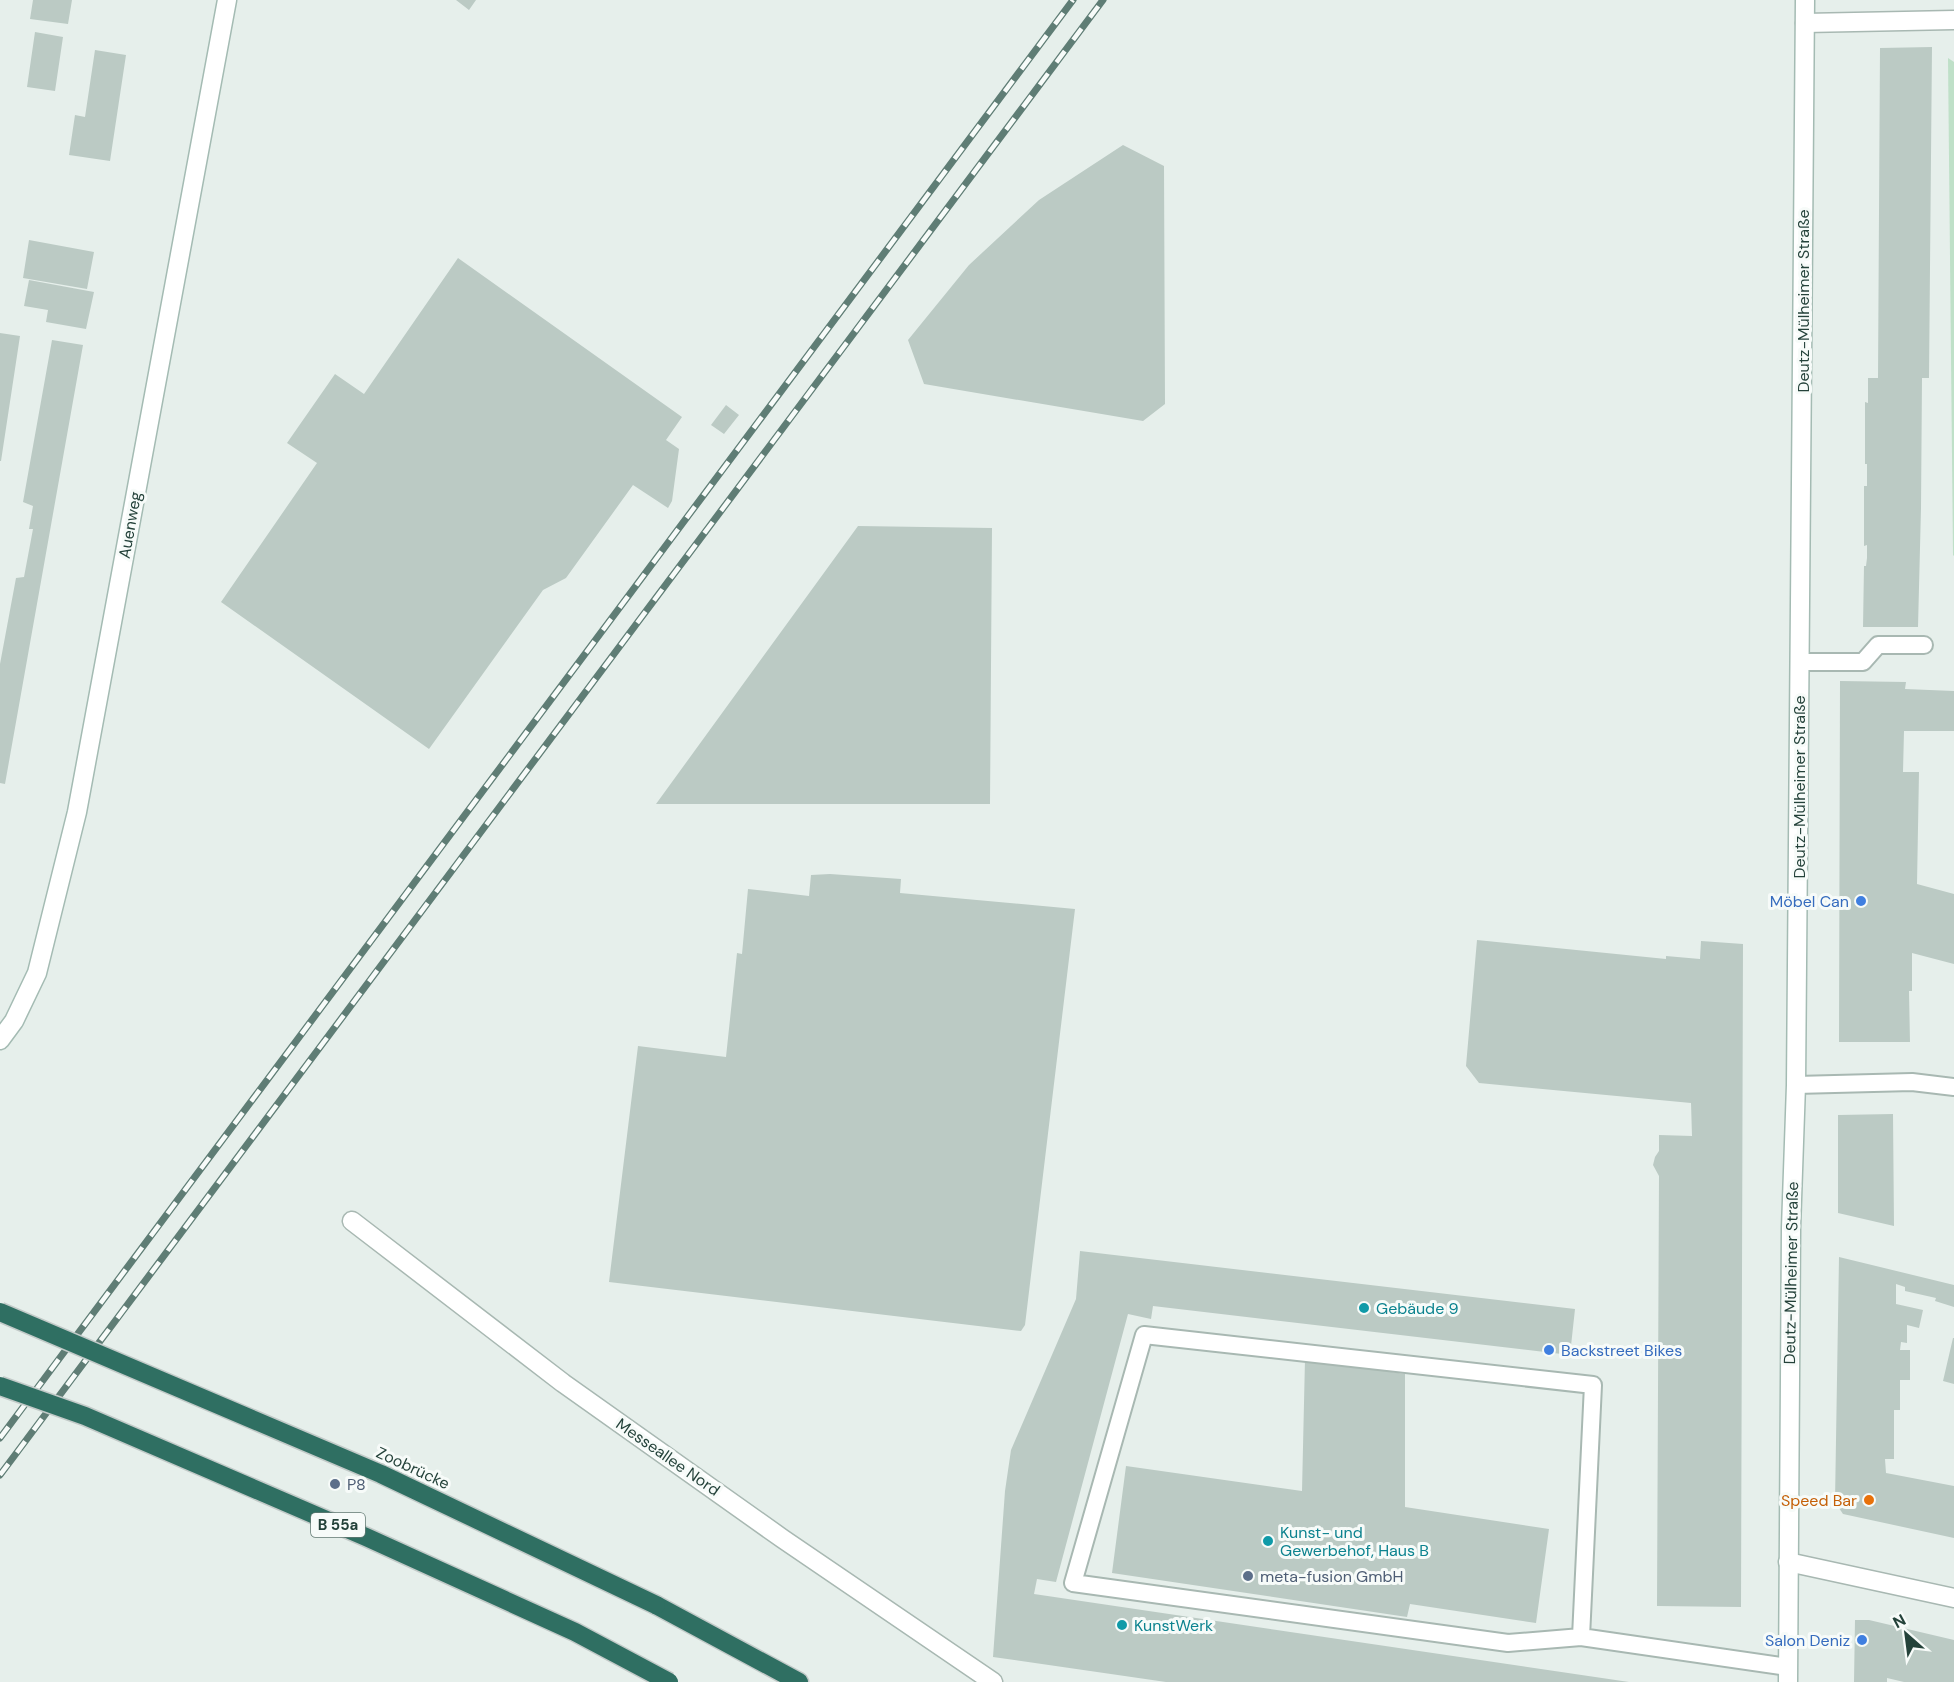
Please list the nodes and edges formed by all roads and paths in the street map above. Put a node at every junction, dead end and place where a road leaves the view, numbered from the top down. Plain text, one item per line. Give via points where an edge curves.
1 (227, 0) edge
2 (1805, 0) edge
3 (1954, 20) edge
4 (1805, 23) junction
5 (1924, 645) dead end
6 (1800, 662) junction
7 (0, 1040) edge
8 (1796, 1085) junction
9 (1954, 1087) edge
10 (352, 1221) dead end
11 (0, 1312) edge
12 (0, 1386) edge
13 (1788, 1562) junction
14 (1954, 1598) edge
15 (1581, 1637) junction
16 (1788, 1674) edge
17 (669, 1682) edge
18 (799, 1682) edge
19 (993, 1682) edge

1 - 7 street, Auenweg via 77,812 36,973 14,1021
2 - 4 street, Deutz-Mülheimer Straße
3 - 4 street
4 - 6 street, Deutz-Mülheimer Straße
5 - 6 lane via 1878,645 1863,662
6 - 8 street, Deutz-Mülheimer Straße
8 - 9 lane via 1912,1082
8 - 13 street, Deutz-Mülheimer Straße
10 - 19 street, Messeallee Nord via 563,1383
11 - 18 highway, Zoobrücke, bridge via 381,1474 656,1605
12 - 17 highway, B 55a, bridge via 85,1416 366,1537 575,1632
13 - 14 street
13 - 16 street, Deutz-Mülheimer Straße
15 - 15 lane via 1593,1385 1144,1335 1073,1583 1508,1643
15 - 16 lane

